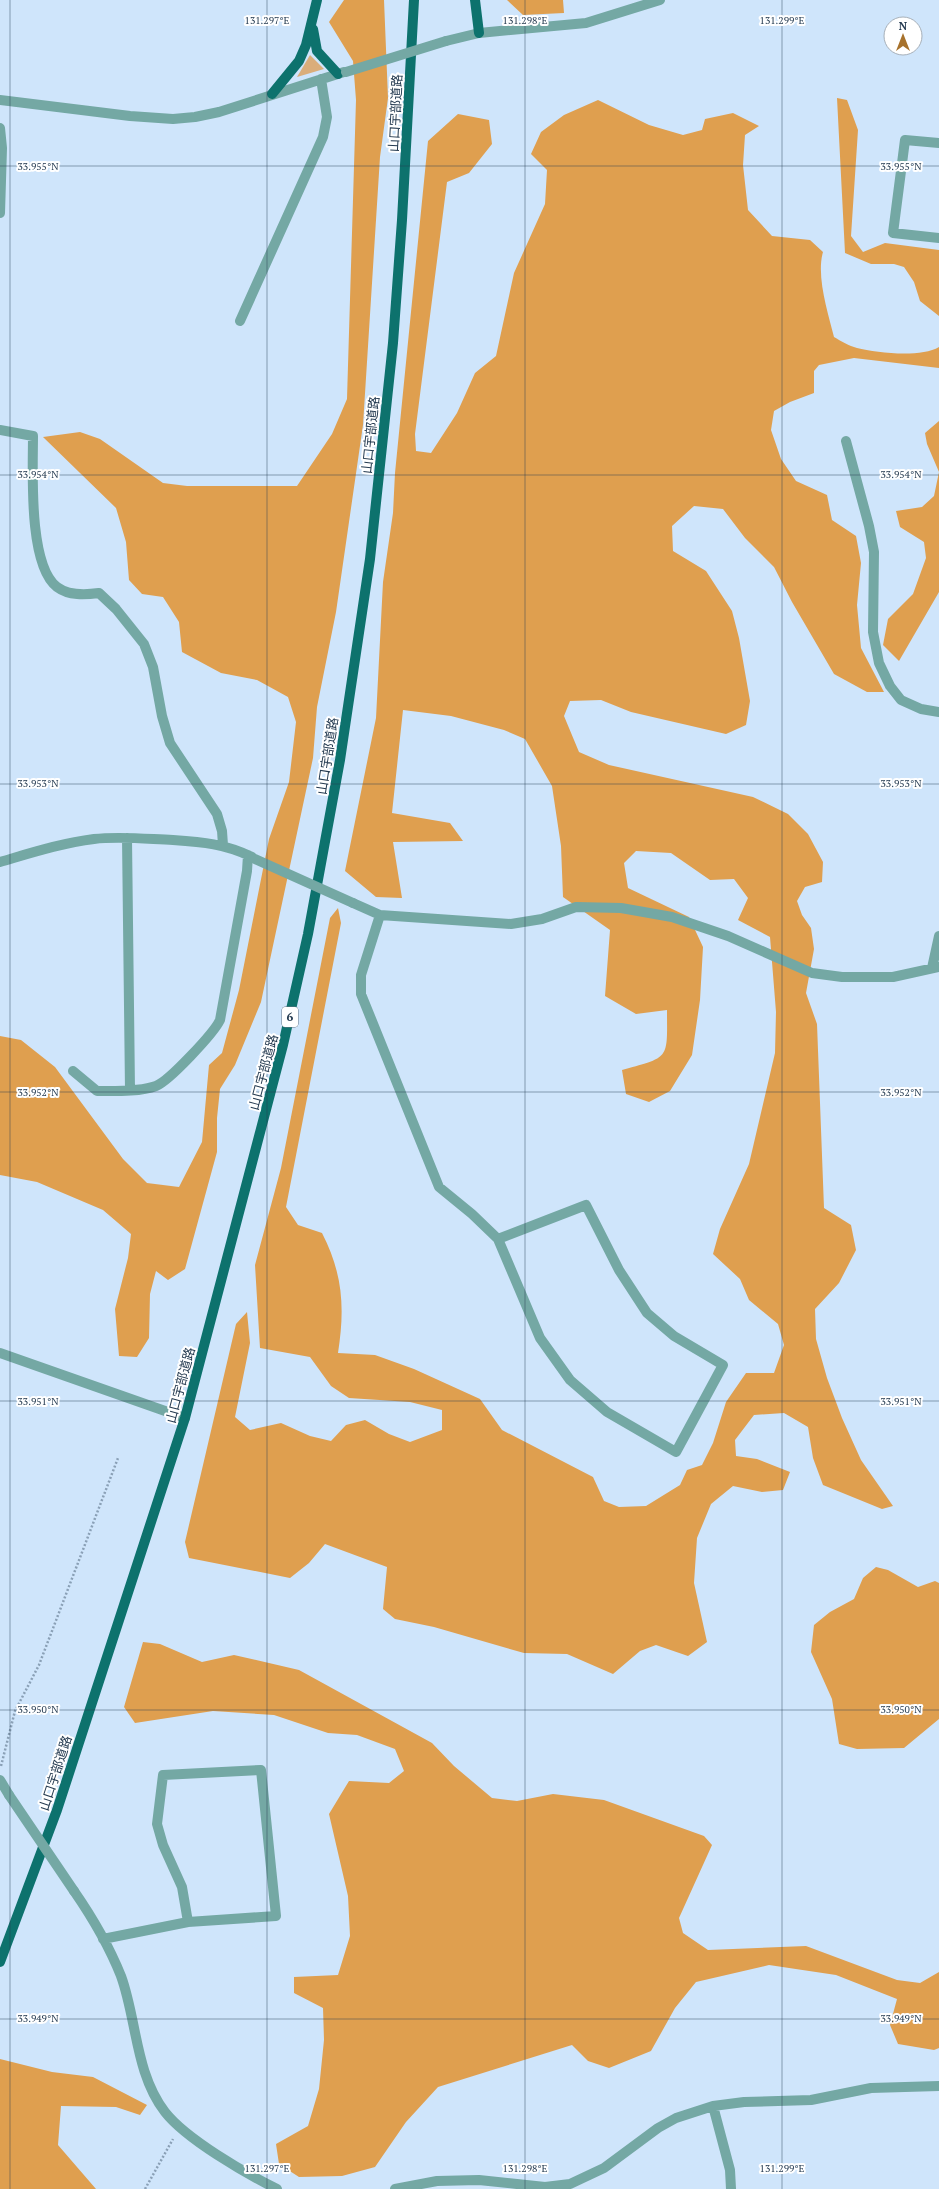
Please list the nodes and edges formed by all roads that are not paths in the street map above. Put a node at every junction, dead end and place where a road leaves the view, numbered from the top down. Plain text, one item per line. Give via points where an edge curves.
1 (317, 0) edge
2 (410, 0) edge
3 (414, 0) edge
4 (475, 0) edge
5 (660, 0) edge
6 (313, 21) junction
7 (479, 33) junction
8 (412, 37) junction
9 (342, 73) junction
10 (321, 79) junction
11 (272, 94) junction
12 (0, 100) edge
13 (0, 128) edge
14 (939, 143) edge
15 (0, 213) edge
16 (939, 238) edge
17 (240, 321) dead end
18 (0, 430) edge
19 (846, 441) dead end
20 (939, 712) edge
21 (127, 838) junction
22 (223, 845) junction
23 (251, 857) junction
24 (0, 862) edge
25 (380, 914) junction
26 (939, 936) edge
27 (936, 967) edge
28 (73, 1071) dead end
29 (130, 1090) junction
30 (498, 1239) junction
31 (0, 1353) edge
32 (185, 1418) junction
33 (0, 1780) edge
34 (188, 1922) junction
35 (103, 1939) junction
36 (0, 1962) edge
37 (939, 2086) edge
38 (713, 2106) junction
39 (277, 2189) edge
40 (395, 2189) edge
41 (730, 2189) edge

1 - 6 main road
2 - 8 main road, 山口宇部道路 / 6
3 - 8 main road, 山口宇部道路 / 6
4 - 7 main road
5 - 7 street via 586,23
6 - 9 main road via 317,51
6 - 11 main road via 299,61
7 - 9 street, bridge
8 - 32 main road, 山口宇部道路 / 6 via 393,343 370,558 340,760 308,934 283,1045
9 - 10 street
10 - 11 street
10 - 17 street via 327,117 324,137
11 - 12 street via 219,112 173,119
13 - 15 street
14 - 16 street via 905,140 893,233
18 - 22 street via 33,436 33,506 41,559 47,576 58,588 64,590 81,595 99,593 116,609 144,644 153,667 170,744 217,814
19 - 20 street via 870,526 874,552 873,632 879,663 890,686 901,700 921,709
21 - 22 street
21 - 24 street via 94,839 59,845
21 - 29 street
22 - 23 street
23 - 25 street, bridge
23 - 29 street via 216,1029 156,1086
25 - 27 street via 510,924 542,919 576,907 621,908 672,917 728,936 812,973 842,977 893,977
25 - 30 street via 361,975 361,994 439,1188
26 - 27 street
28 - 29 street via 97,1091
30 - 30 street via 540,1338 570,1380 607,1412 676,1452 723,1365 674,1336 647,1312 619,1270 586,1205
31 - 32 street
32 - 36 main road, 山口宇部道路 / 6 via 57,1810
33 - 35 street, bridge via 93,1919
34 - 34 street via 182,1887 163,1845 158,1824 163,1775 261,1770 276,1916
34 - 35 street
35 - 39 street via 121,1977 151,2088 164,2111 179,2128 257,2179
37 - 38 street via 871,2088 811,2100 744,2102
38 - 40 street via 676,2118 658,2128 604,2168 570,2184 545,2187 479,2180 437,2181
38 - 41 street via 730,2170

